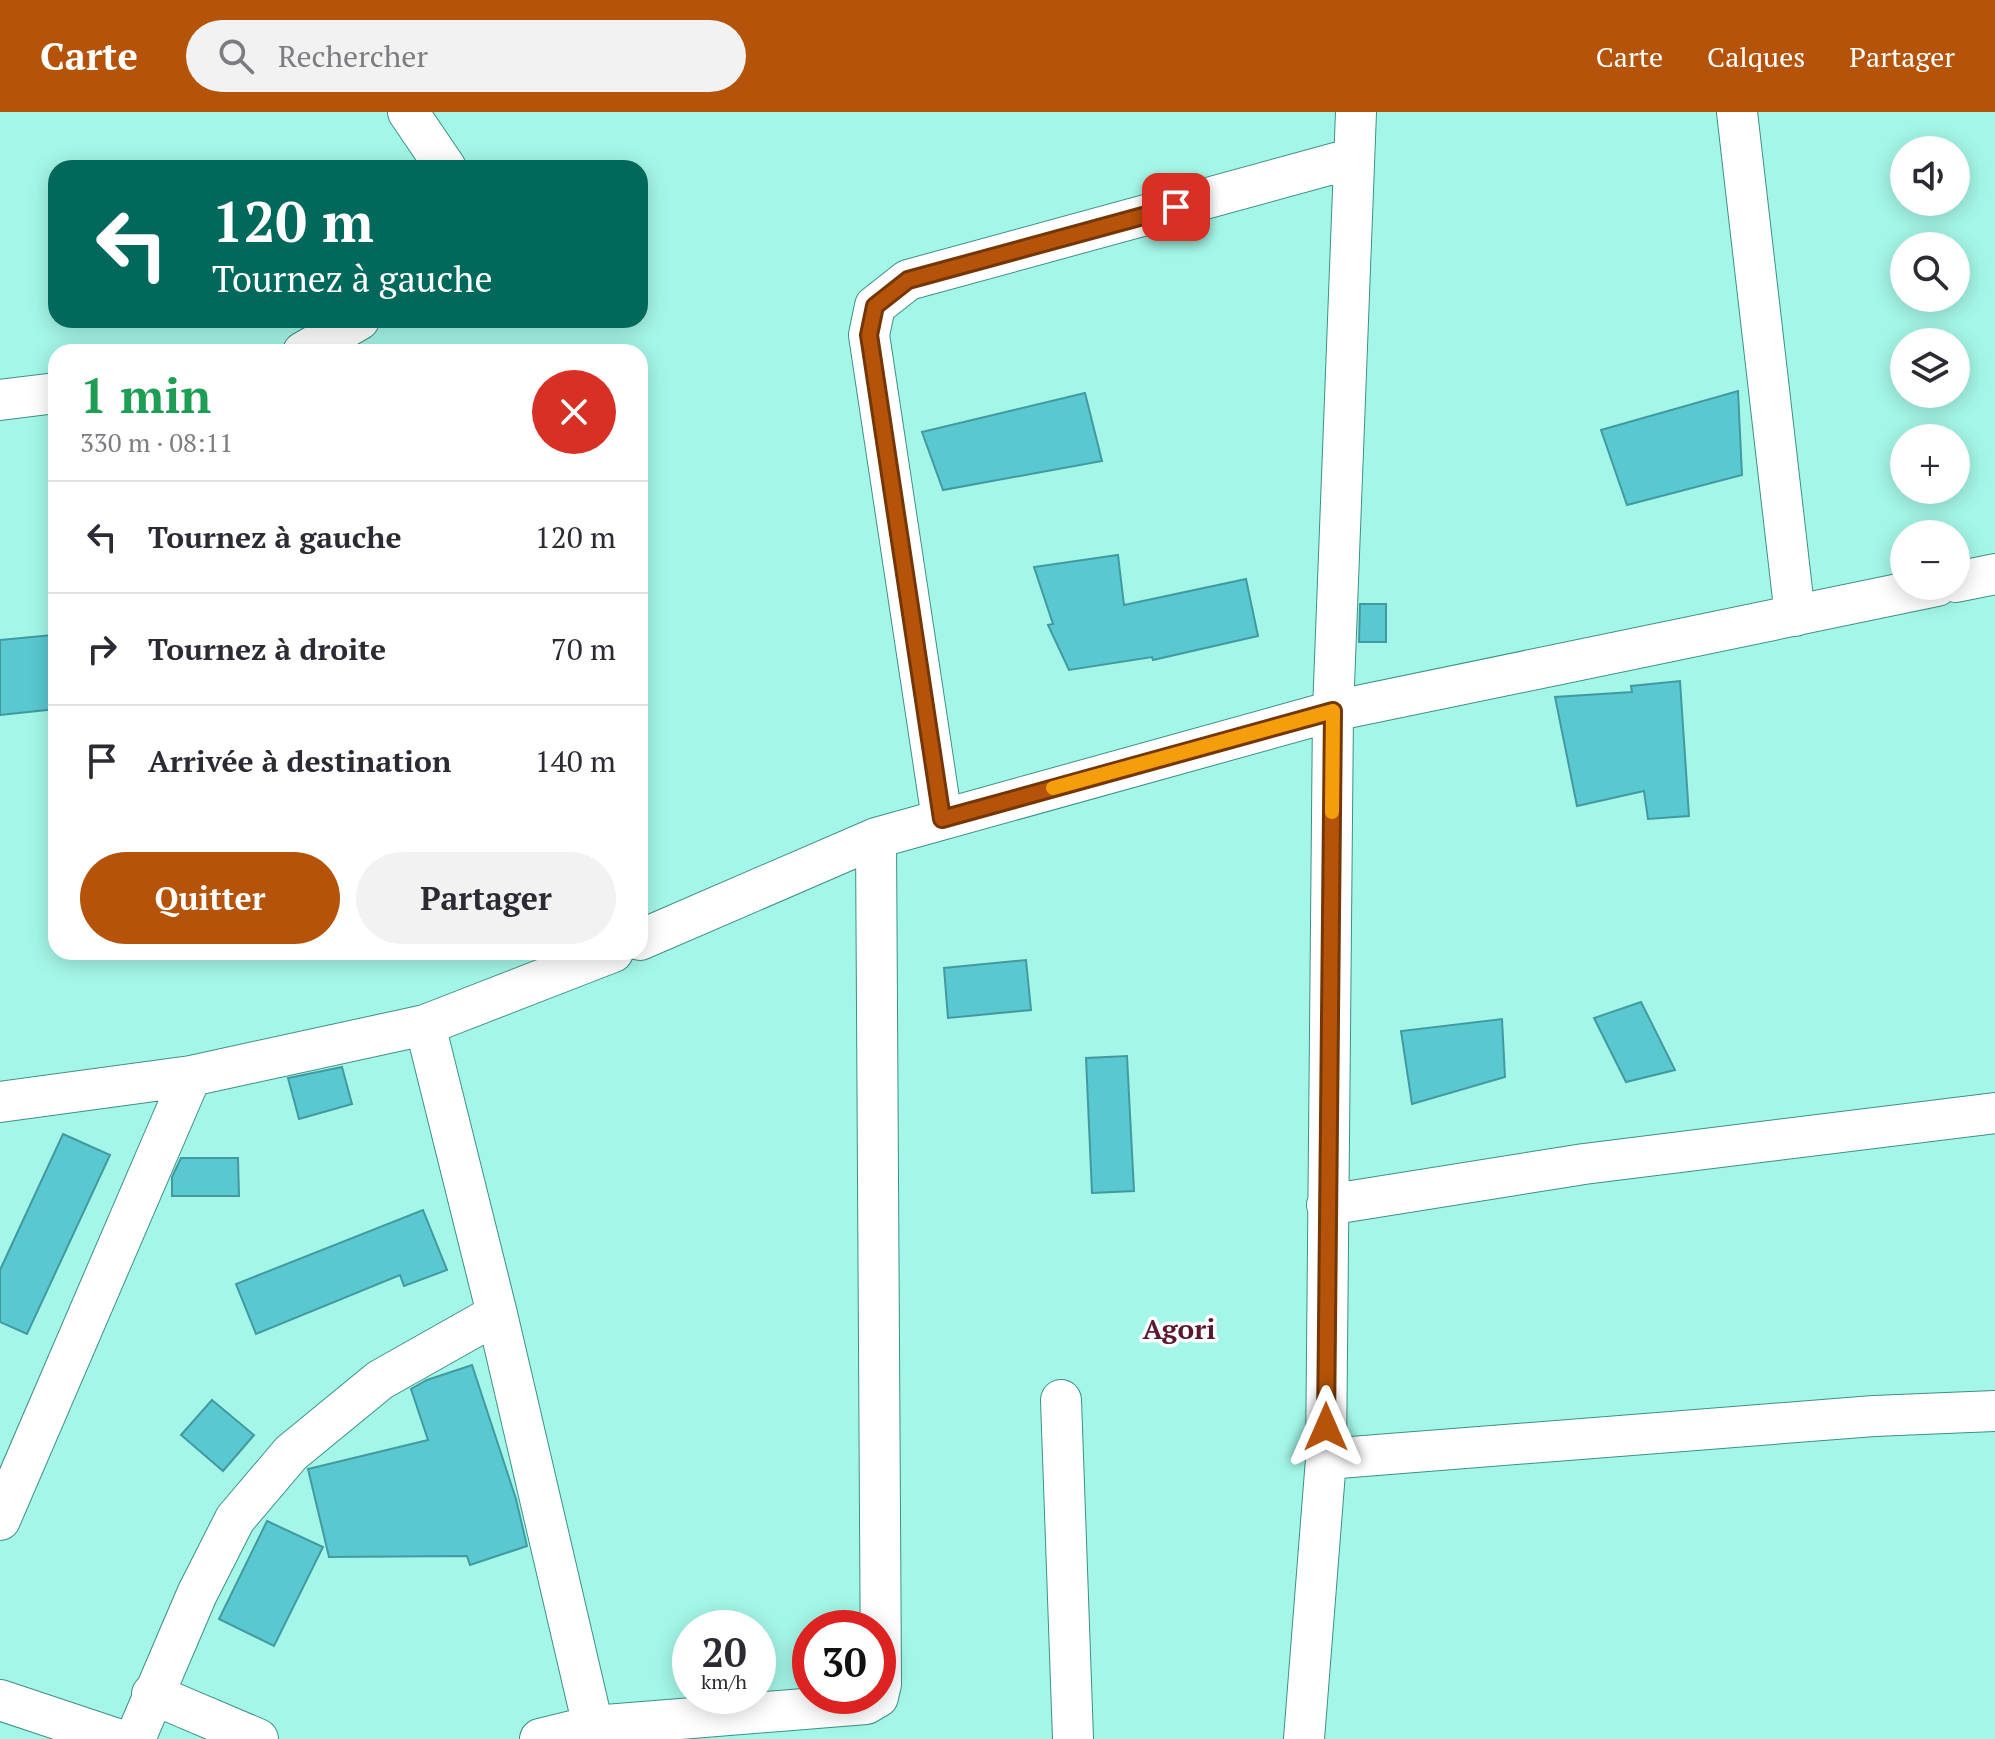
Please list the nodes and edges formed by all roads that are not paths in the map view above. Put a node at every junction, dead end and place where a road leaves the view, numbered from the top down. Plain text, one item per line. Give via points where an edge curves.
1 (408, 112) edge
2 (1356, 112) edge
3 (1737, 112) edge
4 (1354, 158) junction
5 (441, 160) edge
6 (345, 328) edge
7 (317, 344) edge
8 (48, 394) edge
9 (0, 400) edge
10 (1995, 574) edge
11 (1970, 579) edge
12 (1890, 596) edge
13 (1795, 616) junction
14 (1333, 711) junction
15 (942, 819) junction
16 (876, 838) junction
17 (648, 937) edge
18 (569, 961) edge
19 (425, 1025) junction
20 (191, 1076) junction
21 (0, 1102) edge
22 (1995, 1113) edge
23 (1327, 1205) junction
24 (497, 1314) junction
25 (1061, 1400) dead end
26 (1995, 1411) edge
27 (1326, 1459) junction
28 (0, 1520) edge
29 (152, 1694) junction
30 (0, 1700) edge
31 (593, 1733) edge
32 (117, 1739) edge
33 (135, 1739) edge
34 (258, 1739) edge
35 (540, 1739) edge
36 (1073, 1739) edge
37 (1304, 1739) edge

1 - 5 street
2 - 4 street
3 - 13 street
4 - 14 street
4 - 15 street via 908,280 875,306 869,335
6 - 7 street
8 - 9 street
10 - 11 street
12 - 13 street
13 - 14 street
14 - 15 street
14 - 23 street
15 - 16 street
16 - 17 street
16 - 31 street via 882,1478 878,1697 866,1704
18 - 19 street
19 - 20 street
19 - 24 street
20 - 21 street
20 - 28 street
22 - 23 street via 1584,1164
23 - 27 street
24 - 29 street via 380,1380 291,1453 235,1519
24 - 31 street
25 - 36 street
26 - 27 street
27 - 37 street
29 - 33 street
29 - 34 street
30 - 32 street
31 - 35 street

